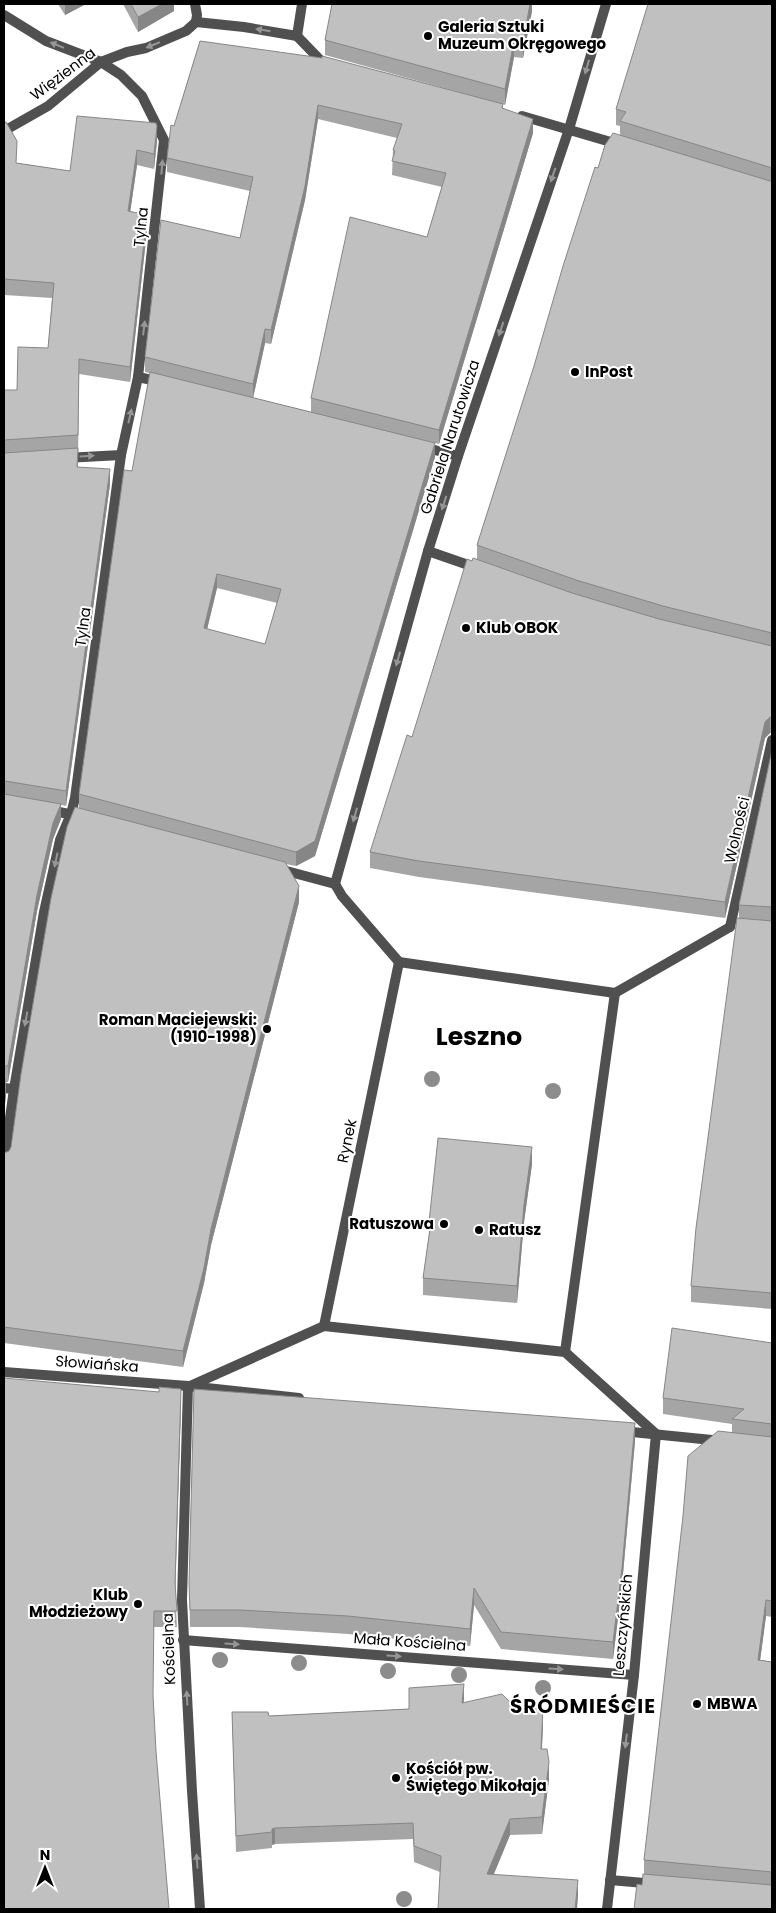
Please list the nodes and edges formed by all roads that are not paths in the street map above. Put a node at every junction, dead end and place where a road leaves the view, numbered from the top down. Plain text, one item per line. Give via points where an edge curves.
1 (196, 4) edge
2 (302, 4) edge
3 (606, 4) edge
4 (4, 15) edge
5 (196, 22) junction
6 (297, 36) junction
7 (101, 62) junction
8 (342, 68) edge
9 (512, 114) edge
10 (569, 129) junction
11 (4, 131) edge
12 (634, 149) edge
13 (138, 377) junction
14 (168, 384) edge
15 (410, 444) edge
16 (121, 455) junction
17 (458, 456) junction
18 (53, 458) edge
19 (428, 551) junction
20 (483, 571) edge
21 (772, 740) edge
22 (42, 809) edge
23 (71, 814) junction
24 (99, 821) edge
25 (268, 866) edge
26 (334, 884) junction
27 (399, 962) junction
28 (615, 993) junction
29 (9, 1088) edge
30 (4, 1162) edge
31 (324, 1326) junction
32 (565, 1352) junction
33 (4, 1372) edge
34 (188, 1386) junction
35 (306, 1398) edge
36 (610, 1429) edge
37 (656, 1434) junction
38 (734, 1442) edge
39 (183, 1640) junction
40 (634, 1675) junction
41 (610, 1880) junction
42 (667, 1885) edge
43 (200, 1909) edge
44 (607, 1909) edge

1 - 5 street
2 - 6 street
3 -> 10 street, Gabriela Narutowicza
7 -> 4 street, Tylna via 46,41
6 -> 5 street
5 -> 7 street, Więzienna via 186,32
6 - 8 street via 323,63
7 - 11 street, Więzienna via 48,106
13 -> 7 street, Tylna via 164,140 142,96 121,75
9 - 10 street
10 - 12 street
10 -> 17 street, Gabriela Narutowicza
13 - 14 street
16 -> 13 street, Tylna
15 - 17 street
18 -> 16 street
16 - 23 street, Tylna
17 -> 19 street, Gabriela Narutowicza
19 - 20 street
19 -> 26 street, Gabriela Narutowicza
21 - 28 street, Wolności via 735,927
22 - 23 street
23 - 24 street
23 -> 29 street, Tylna via 60,840
25 - 26 street
26 - 27 street
27 - 28 street
27 - 31 street, Rynek
28 - 32 street
29 - 30 street, Tylna
31 - 32 street
31 - 34 street
32 - 37 street
33 - 34 street, Słowiańska
34 - 35 street, Słowiańska
34 - 39 street, Kościelna
36 - 37 street
37 - 38 street
37 - 40 street, Leszczyńskich
39 -> 40 street, Mała Kościelna
43 -> 39 street, Kościelna
40 -> 41 street, Leszczyńskich
41 - 42 street
41 - 44 street, Leszczyńskich

